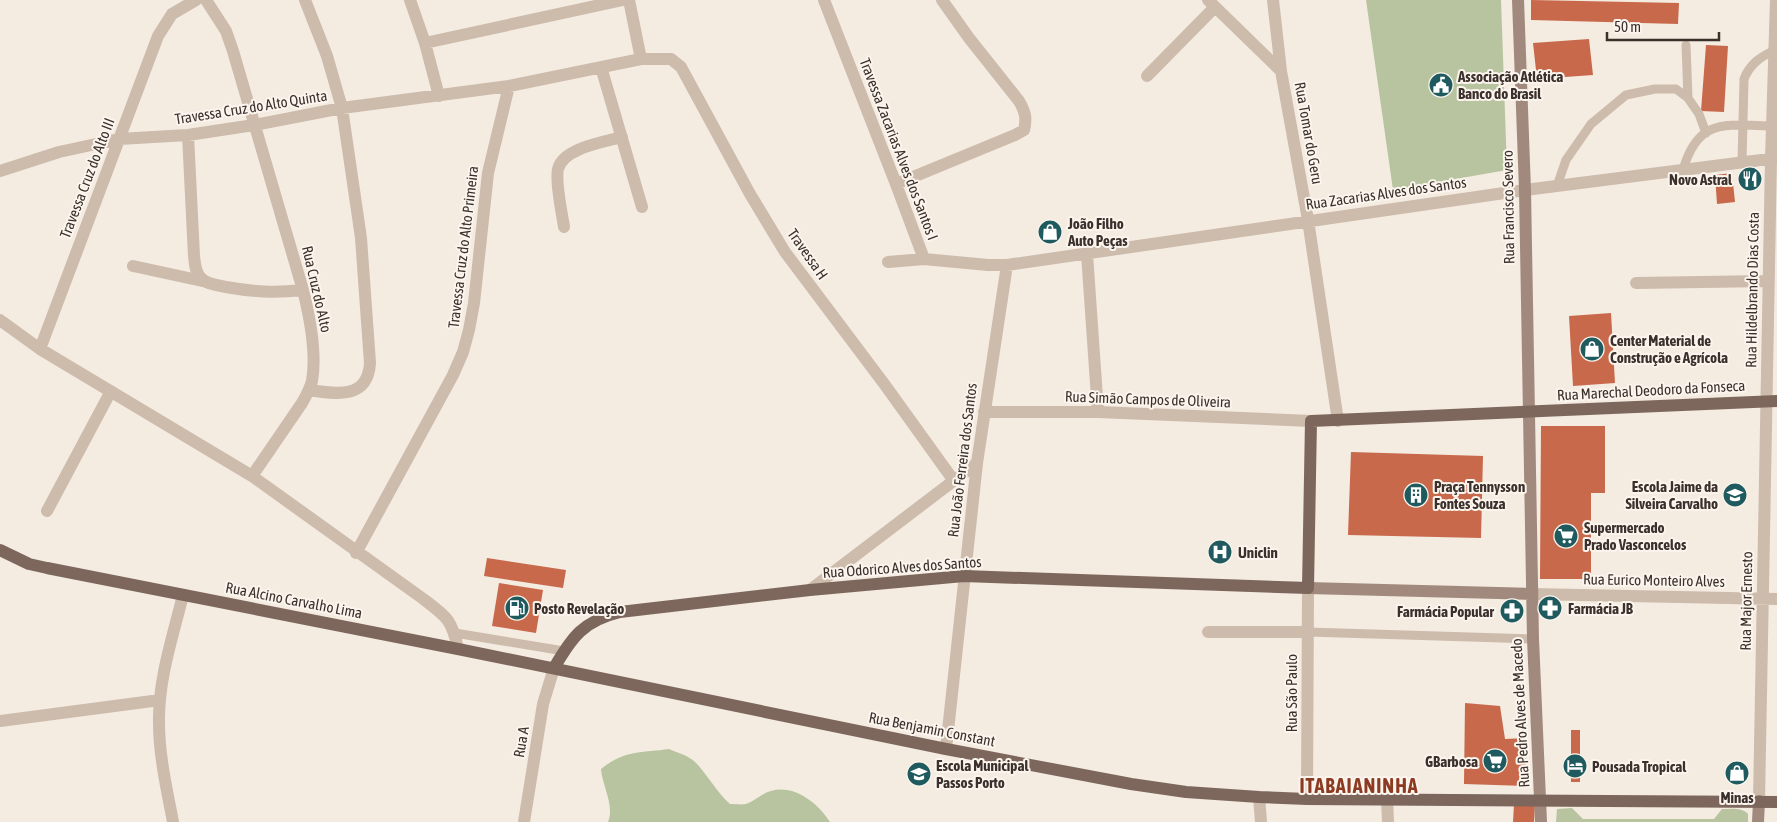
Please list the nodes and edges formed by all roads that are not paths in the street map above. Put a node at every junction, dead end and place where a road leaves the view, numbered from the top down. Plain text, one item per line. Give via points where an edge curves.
1 (196, 0) edge
2 (206, 0) edge
3 (305, 0) edge
4 (410, 0) edge
5 (623, 0) edge
6 (629, 0) edge
7 (824, 0) edge
8 (942, 0) edge
9 (1273, 0) edge
10 (1518, 0) edge
11 (1776, 0) edge
12 (604, 2) edge
13 (1212, 4) edge
14 (1776, 28) edge
15 (425, 43) junction
16 (1686, 45) dead end
17 (1775, 50) junction
18 (641, 59) junction
19 (602, 67) junction
20 (1281, 71) junction
21 (1147, 76) dead end
22 (509, 86) junction
23 (439, 96) junction
24 (1688, 98) junction
25 (342, 108) junction
26 (254, 126) junction
27 (1743, 126) junction
28 (1772, 126) junction
29 (1706, 132) junction
30 (188, 135) junction
31 (622, 137) junction
32 (119, 139) junction
33 (1774, 159) edge
34 (1742, 163) junction
35 (0, 170) edge
36 (1683, 170) junction
37 (896, 184) junction
38 (1557, 186) junction
39 (1525, 190) junction
40 (642, 208) dead end
41 (1308, 220) junction
42 (564, 227) dead end
43 (1087, 254) junction
44 (924, 259) junction
45 (888, 262) dead end
46 (133, 266) dead end
47 (1007, 266) junction
48 (1768, 281) junction
49 (207, 282) junction
50 (1636, 283) dead end
51 (304, 290) junction
52 (0, 320) edge
53 (40, 348) junction
54 (111, 390) junction
55 (309, 390) junction
56 (1772, 401) edge
57 (984, 412) junction
58 (1098, 412) junction
59 (1527, 412) junction
60 (1338, 420) junction
61 (1311, 421) junction
62 (977, 463) junction
63 (252, 476) junction
64 (954, 481) junction
65 (47, 511) dead end
66 (0, 550) edge
67 (356, 552) junction
68 (0, 561) edge
69 (29, 564) junction
70 (964, 576) junction
71 (1308, 588) junction
72 (810, 590) junction
73 (1532, 594) junction
74 (183, 595) junction
75 (1762, 598) junction
76 (1777, 598) edge
77 (1208, 632) dead end
78 (1308, 632) junction
79 (454, 633) junction
80 (1532, 638) junction
81 (458, 649) junction
82 (564, 651) junction
83 (554, 668) junction
84 (160, 700) junction
85 (0, 721) edge
86 (946, 749) junction
87 (1259, 797) junction
88 (1307, 799) junction
89 (1387, 799) junction
90 (1541, 799) junction
91 (1759, 801) junction
92 (1777, 802) edge
93 (173, 822) edge
94 (524, 822) edge
95 (1261, 822) edge
96 (1388, 822) edge
97 (1541, 822) edge
98 (1758, 822) edge

1 - 32 street, Travessa Cruz do Alto III via 167,20 158,36
2 - 26 street, Rua Cruz do Alto via 230,40
3 - 25 street via 327,56
4 - 15 street
5 - 12 street
6 - 18 street
7 - 37 street, Travessa Zacarias Alves dos Santos I
8 - 37 street via 1019,101 1027,120 1024,130 1015,135
9 - 20 street, Rua Tomar do Geru
10 - 39 street, Rua Francisco Severo
11 - 14 street, Rua Hildelbrando Dias Costa
12 - 15 street
13 - 20 street
13 - 21 street
14 - 17 street, Rua Hildelbrando Dias Costa
15 - 23 street
16 - 24 lane
17 - 27 lane via 1754,62 1747,71 1743,87
17 - 28 street, Rua Hildelbrando Dias Costa
18 - 19 street
18 - 64 street, Travessa H via 671,58 680,67 785,252
19 - 22 street
19 - 31 street
20 - 41 street, Rua Tomar do Geru
22 - 23 street, Travessa Cruz do Alto Quinta
22 - 67 street, Travessa Cruz do Alto Primeira via 488,173 474,303 463,352
23 - 25 street, Travessa Cruz do Alto Quinta
24 - 29 lane
24 - 38 lane via 1676,89 1655,89 1626,96 1591,124 1566,160
25 - 26 street, Travessa Cruz do Alto Quinta
25 - 55 street via 361,238 370,372 363,384 349,392 331,394
26 - 30 street, Travessa Cruz do Alto Quinta
26 - 51 street, Rua Cruz do Alto
27 - 28 lane
27 - 29 lane via 1724,126
27 - 34 lane
28 - 33 street, Rua Hildelbrando Dias Costa
29 - 36 lane via 1690,148
30 - 32 street, Travessa Cruz do Alto Quinta
30 - 49 street via 195,266
31 - 40 street
31 - 42 street via 575,151 560,162 558,179
32 - 35 street, Travessa Cruz do Alto Quinta via 59,152
32 - 53 street, Travessa Cruz do Alto III
33 - 34 street, Rua Zacarias Alves dos Santos
33 - 48 street, Rua Hildelbrando Dias Costa
34 - 36 street, Rua Zacarias Alves dos Santos
36 - 38 street, Rua Zacarias Alves dos Santos
37 - 44 street, Travessa Zacarias Alves dos Santos I
38 - 39 street, Rua Zacarias Alves dos Santos
39 - 41 street, Rua Zacarias Alves dos Santos
39 - 59 street, Rua Francisco Severo
41 - 43 street, Rua Zacarias Alves dos Santos
41 - 60 street, Rua Tomar do Geru
43 - 47 street, Rua Zacarias Alves dos Santos
43 - 58 street
44 - 45 street
44 - 47 street, Travessa Zacarias Alves dos Santos I
46 - 49 street
47 - 57 street, Rua João Ferreira dos Santos
48 - 50 street
48 - 56 street, Rua Hildelbrando Dias Costa
49 - 51 street via 256,292
51 - 55 street, Rua Cruz do Alto via 312,342 313,369
52 - 53 street
53 - 54 street
54 - 63 street
54 - 65 street
55 - 63 street, Rua Cruz do Alto
56 - 59 main road, Rua Marechal Deodoro da Fonseca
56 - 75 street, Rua Major Ernesto
57 - 58 street, Rua Simão Campos de Oliveira
57 - 62 street, Rua João Ferreira dos Santos
58 - 61 street, Rua Simão Campos de Oliveira
59 - 60 main road
59 - 73 street
60 - 61 main road
61 - 71 main road
62 - 64 street
62 - 70 street, Rua João Ferreira dos Santos
63 - 67 street
64 - 72 street
66 - 69 main road, Rua Alcino Carvalho Lima
67 - 79 street via 439,611 448,619
68 - 69 main road, Rua Alcino Carvalho Lima
69 - 74 main road, Rua Alcino Carvalho Lima
70 - 71 main road, Rua Odorico Alves dos Santos
70 - 72 main road, Rua Odorico Alves dos Santos
70 - 86 street, Rua João Ferreira dos Santos
71 - 73 street
71 - 78 street, Rua São Paulo
72 - 82 main road, Rua Odorico Alves dos Santos via 620,612 590,623
73 - 75 street, Rua Eurico Monteiro Alves
73 - 80 street, Rua Pedro Alves de Macedo
74 - 81 main road, Rua Alcino Carvalho Lima
74 - 84 street
75 - 76 street, Rua Eurico Monteiro Alves
75 - 91 street, Rua Major Ernesto
77 - 78 street
78 - 80 lane
78 - 88 street, Rua São Paulo
79 - 81 street
79 - 82 lane
80 - 90 street, Rua Pedro Alves de Macedo
81 - 83 main road, Rua Alcino Carvalho Lima
82 - 83 main road, Rua Odorico Alves dos Santos
83 - 86 main road, Rua Benjamin Constant
83 - 94 street, Rua A via 544,704
84 - 85 street
84 - 93 street via 160,746
86 - 87 main road, Rua Benjamin Constant via 1131,784
87 - 88 main road, Rua Benjamin Constant
87 - 95 street
88 - 89 main road, Rua Benjamin Constant
89 - 90 main road, Rua Benjamin Constant
89 - 96 street
90 - 91 main road, Rua Benjamin Constant
90 - 97 street, Rua Pedro Alves de Macedo
91 - 92 main road, Rua Benjamin Constant
91 - 98 street

